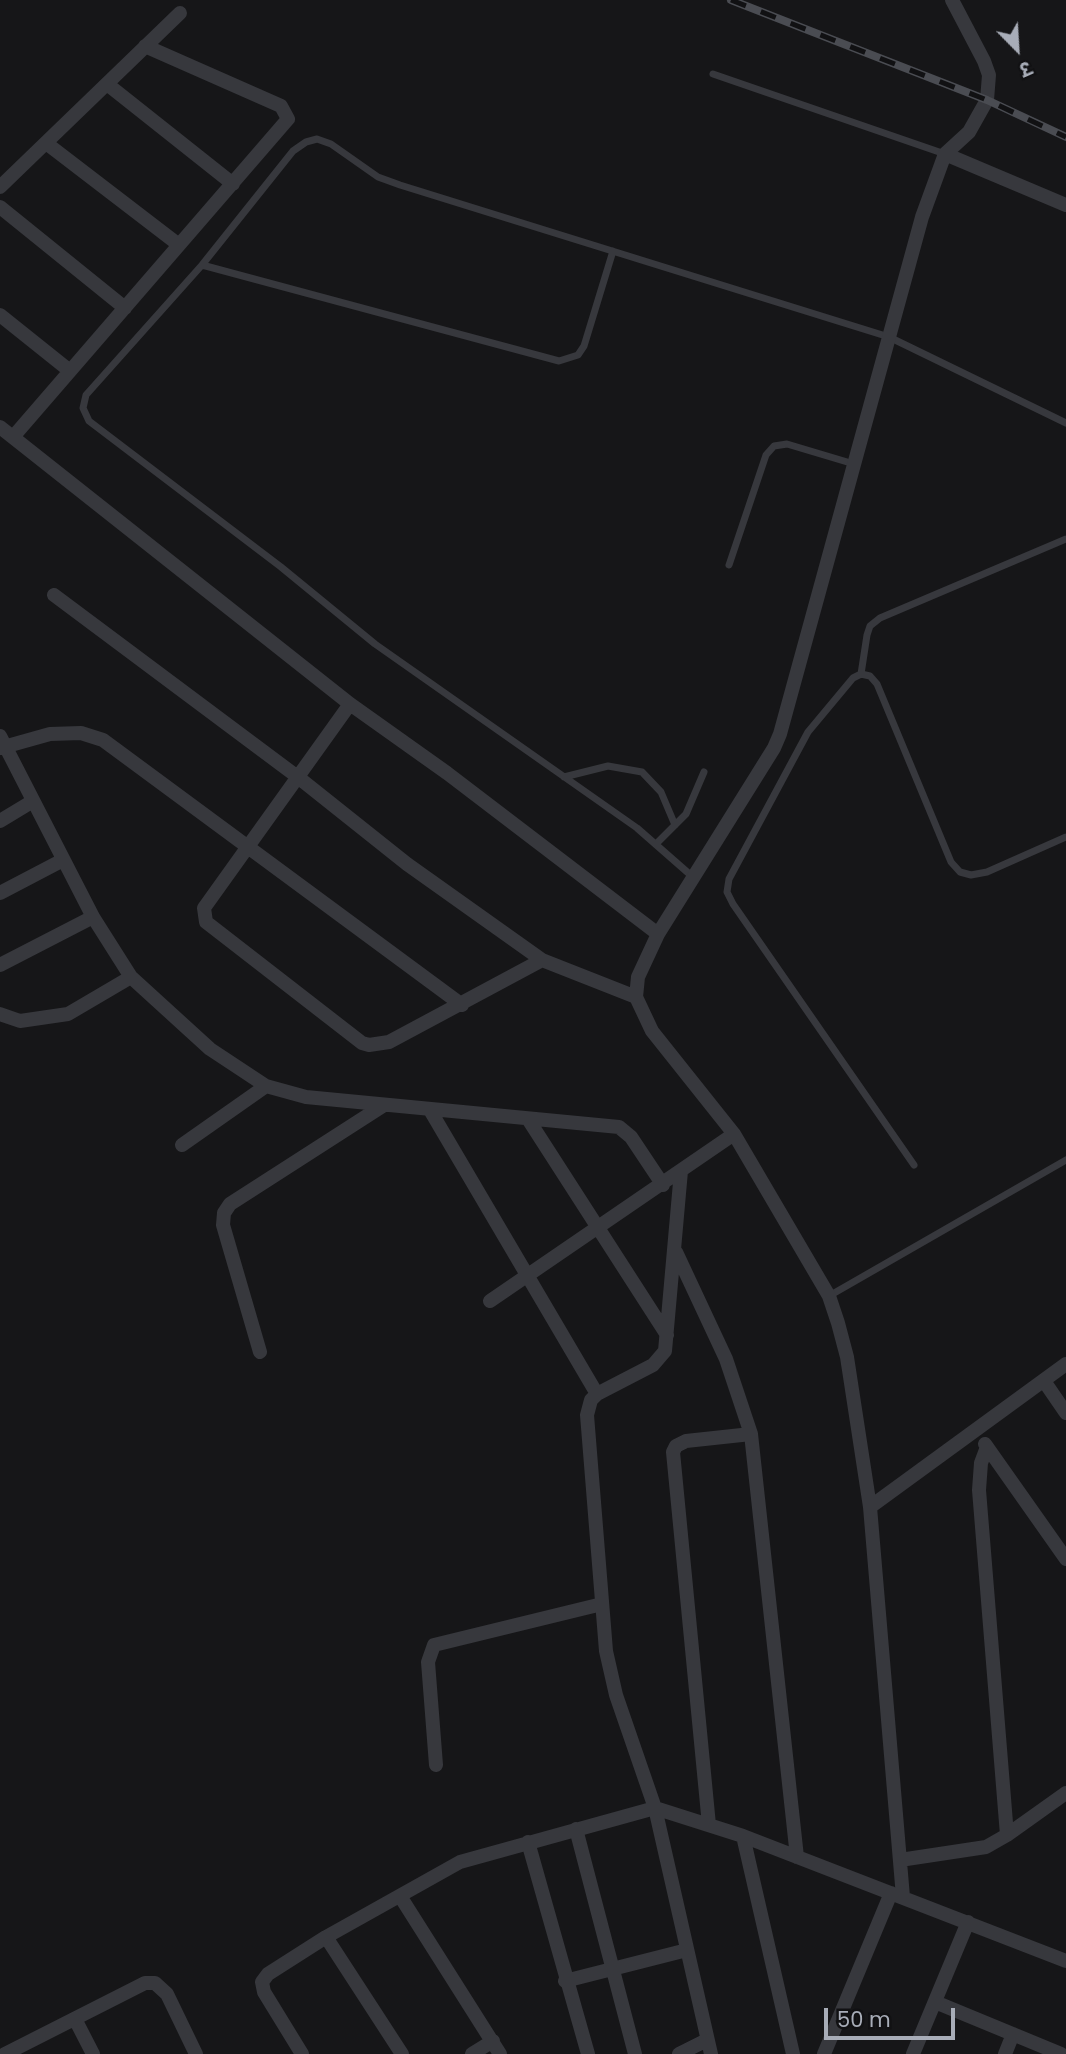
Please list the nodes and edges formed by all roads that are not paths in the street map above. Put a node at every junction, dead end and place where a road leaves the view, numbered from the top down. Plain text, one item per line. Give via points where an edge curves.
1 (952, 0) edge
2 (180, 13) dead end
3 (145, 46) junction
4 (713, 74) dead end
5 (107, 83) junction
6 (46, 143) junction
7 (946, 154) junction
8 (233, 184) junction
9 (0, 187) edge
10 (1066, 205) edge
11 (0, 207) edge
12 (179, 245) junction
13 (613, 251) junction
14 (202, 265) junction
15 (125, 307) junction
16 (0, 315) edge
17 (890, 337) junction
18 (70, 371) junction
19 (1066, 423) edge
20 (0, 427) edge
21 (13, 437) junction
22 (855, 464) junction
23 (1066, 539) edge
24 (729, 565) dead end
25 (54, 595) dead end
26 (861, 674) junction
27 (350, 704) junction
28 (2, 743) edge
29 (704, 772) dead end
30 (564, 777) junction
31 (299, 778) junction
32 (33, 801) junction
33 (0, 821) edge
34 (675, 825) junction
35 (1066, 837) edge
36 (657, 844) junction
37 (248, 845) junction
38 (63, 860) junction
39 (695, 878) junction
40 (0, 893) edge
41 (93, 917) junction
42 (658, 934) junction
43 (542, 960) junction
44 (0, 965) edge
45 (131, 977) junction
46 (636, 997) junction
47 (462, 1004) junction
48 (0, 1014) edge
49 (266, 1086) junction
50 (384, 1105) junction
51 (430, 1110) junction
52 (528, 1119) junction
53 (729, 1137) junction
54 (182, 1145) dead end
55 (1066, 1160) edge
56 (914, 1165) dead end
57 (681, 1171) junction
58 (663, 1185) junction
59 (596, 1229) junction
60 (676, 1251) junction
61 (527, 1276) junction
62 (829, 1296) junction
63 (490, 1301) dead end
64 (667, 1335) junction
65 (260, 1352) dead end
66 (1066, 1364) edge
67 (1044, 1381) junction
68 (597, 1394) junction
69 (1066, 1413) edge
70 (976, 1431) junction
71 (751, 1434) junction
72 (987, 1447) junction
73 (870, 1507) junction
74 (1066, 1559) edge
75 (602, 1604) junction
76 (436, 1765) dead end
77 (1066, 1793) edge
78 (654, 1808) junction
79 (709, 1825) junction
80 (576, 1829) junction
81 (1007, 1835) junction
82 (743, 1836) junction
83 (528, 1842) junction
84 (797, 1857) junction
85 (900, 1860) junction
86 (897, 1895) junction
87 (400, 1896) junction
88 (968, 1922) junction
89 (327, 1937) junction
90 (687, 1950) junction
91 (1066, 1961) edge
92 (611, 1969) junction
93 (565, 1981) junction
94 (935, 2002) junction
95 (75, 2019) junction
96 (1013, 2034) junction
97 (496, 2047) edge
98 (709, 2047) edge
99 (5, 2054) edge
100 (93, 2054) edge
101 (196, 2054) edge
102 (302, 2054) edge
103 (402, 2054) edge
104 (472, 2054) edge
105 (588, 2054) edge
106 (635, 2054) edge
107 (680, 2054) edge
108 (793, 2054) edge
109 (824, 2054) edge
110 (913, 2054) edge
111 (1005, 2054) edge
112 (1061, 2054) edge

1 - 7 street via 989,75 987,100 969,132
2 - 3 street
3 - 5 street
3 - 8 street via 285,110 286,123
4 - 7 lane
5 - 6 street
5 - 8 street
6 - 9 street
6 - 12 street
7 - 10 street
7 - 17 street via 922,217
8 - 12 street
11 - 15 street
12 - 15 street
13 - 14 lane via 377,177 317,139 293,151
13 - 14 lane via 584,346 578,355 559,361
13 - 17 lane
14 - 30 lane via 86,395 83,408 89,421 375,644
15 - 18 street
16 - 18 street
17 - 19 lane
17 - 22 street
18 - 21 street
20 - 21 street
21 - 27 street
22 - 24 lane via 787,444 774,446 766,455
22 - 39 street via 780,734
23 - 26 lane via 880,618 870,626
25 - 31 street
26 - 35 lane via 877,684 951,862 960,872 987,872
26 - 56 lane via 808,732 729,879 727,892
27 - 31 street
27 - 42 street
28 - 32 street
28 - 37 street via 81,733 103,740
29 - 34 lane via 691,806
30 - 34 lane via 608,766 642,772 661,792
30 - 36 lane
31 - 37 street
31 - 43 street
32 - 33 street
32 - 38 street
34 - 36 lane
36 - 39 lane
37 - 47 street
37 - 47 street via 204,908 206,922 362,1043 389,1042
38 - 40 street
38 - 41 street
39 - 42 street
41 - 44 street
41 - 45 street
42 - 46 street via 638,978
43 - 46 street
43 - 47 street
45 - 48 street via 68,1014 20,1021
45 - 49 street via 210,1049
46 - 53 street via 652,1031
49 - 50 street via 306,1097
49 - 54 street
50 - 51 street
50 - 65 street via 230,1204 224,1213 223,1225
51 - 52 street
51 - 61 street
52 - 58 street via 620,1127
52 - 59 street
53 - 57 street
53 - 62 street
55 - 62 lane
57 - 58 street
57 - 60 street
58 - 59 street
59 - 61 street
59 - 64 street
60 - 64 street
60 - 71 street via 726,1359
61 - 63 street
61 - 68 street
62 - 73 street via 847,1357
64 - 68 street via 659,1361
66 - 67 street
67 - 69 street
67 - 70 street
68 - 75 street via 587,1415
70 - 72 street
70 - 73 street
71 - 79 street via 686,1441 673,1452
71 - 84 street
72 - 74 street
72 - 81 street via 979,1490
73 - 85 street
75 - 76 street via 434,1645 428,1662
75 - 78 street via 610,1673
77 - 81 street
78 - 79 street
78 - 80 street
78 - 90 street
79 - 82 street
80 - 83 street
80 - 92 street
81 - 85 street via 971,1851
82 - 84 street
82 - 108 street
83 - 87 street via 460,1862
83 - 93 street
84 - 86 street
85 - 86 street
86 - 88 street
86 - 109 street
87 - 89 street
87 - 97 street
88 - 91 street
88 - 94 street
89 - 102 street via 262,1982
89 - 103 street
90 - 92 street
90 - 98 street
92 - 93 street
92 - 106 street
93 - 105 street
94 - 96 street
94 - 110 street
95 - 99 street
95 - 100 street
95 - 101 street via 145,1983 155,1983 167,1994
96 - 111 street
96 - 112 street
97 - 104 street
98 - 107 street

